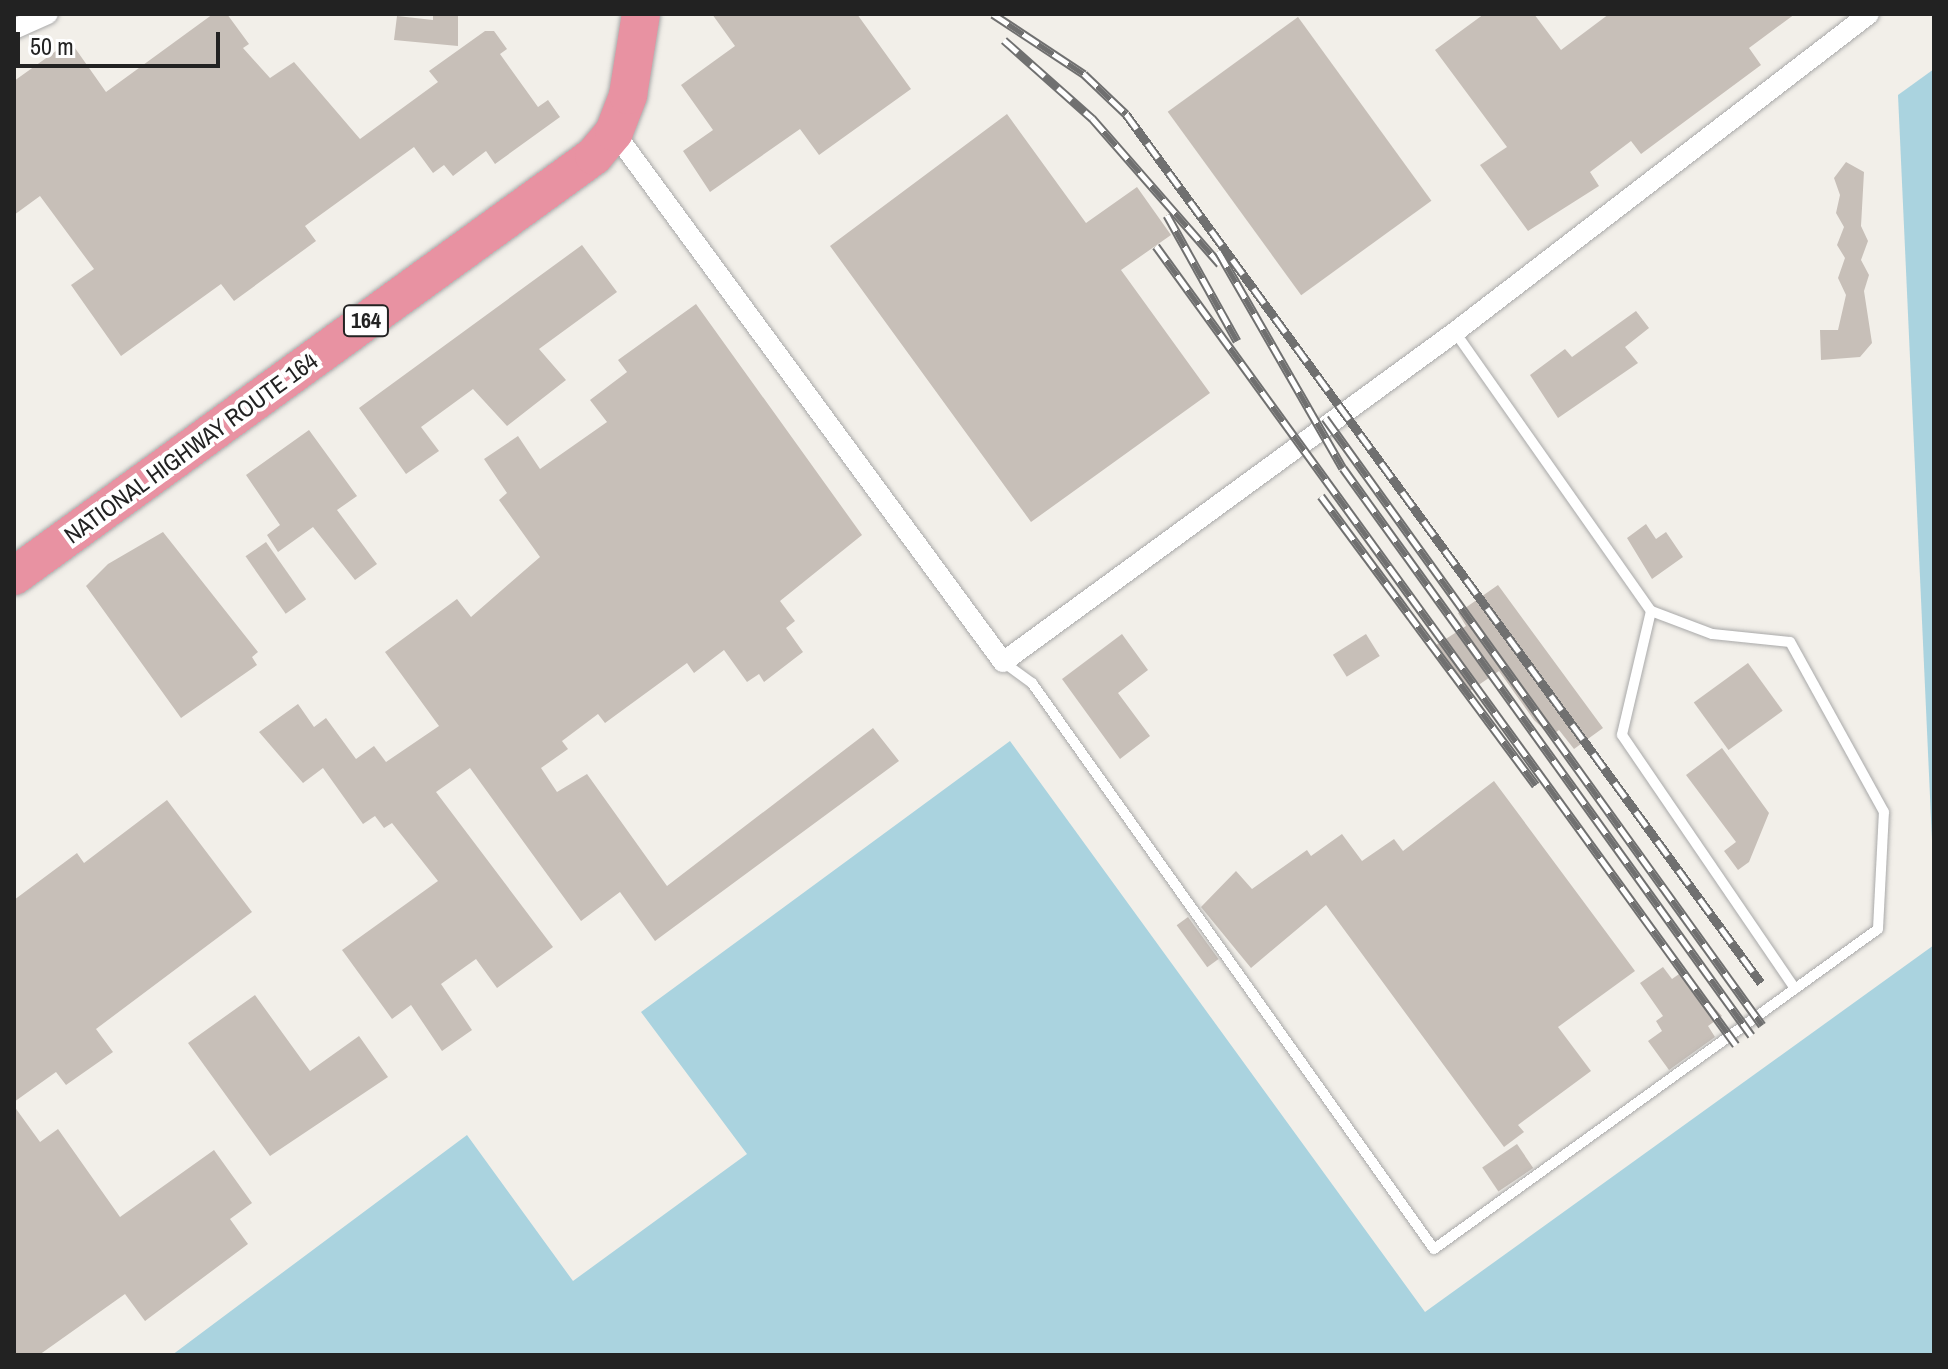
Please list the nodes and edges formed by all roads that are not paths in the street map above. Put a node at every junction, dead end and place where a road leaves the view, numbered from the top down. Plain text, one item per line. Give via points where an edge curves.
1 (48, 14) edge
2 (641, 14) edge
3 (1869, 14) edge
4 (14, 29) edge
5 (614, 132) junction
6 (1455, 332) junction
7 (14, 576) edge
8 (1651, 611) junction
9 (1003, 662) junction
10 (1795, 989) junction

1 - 4 street
2 - 5 highway, NATIONAL HIGHWAY ROUTE 164 / 164 via 628,95
3 - 6 street
5 - 7 highway, NATIONAL HIGHWAY ROUTE 164 / 164 via 594,156
5 - 9 street
6 - 8 lane
6 - 9 street
8 - 10 lane via 1622,735
8 - 10 lane via 1712,634 1790,642 1884,812 1878,929
9 - 10 lane via 1032,683 1434,1249

